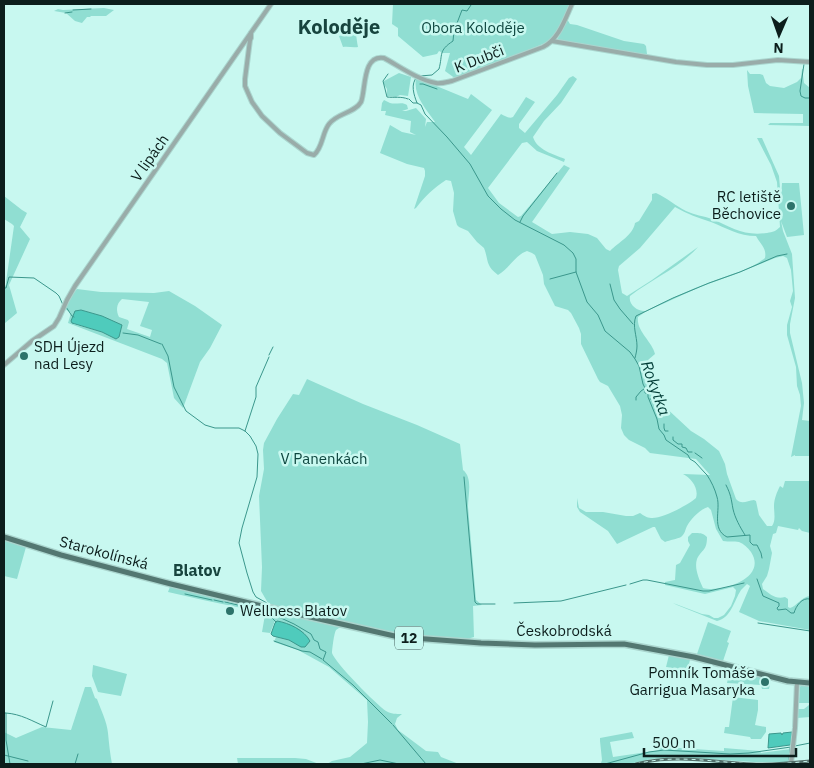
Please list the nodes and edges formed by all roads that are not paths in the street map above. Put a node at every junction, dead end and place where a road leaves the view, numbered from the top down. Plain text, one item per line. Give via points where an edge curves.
1 (271, 4) edge
2 (572, 4) edge
3 (249, 37) junction
4 (552, 41) junction
5 (810, 62) edge
6 (4, 365) edge
7 (4, 537) edge
8 (316, 619) joint
9 (797, 682) junction
10 (810, 682) edge
11 (791, 764) edge

1 - 3 street, V lipách
2 - 4 street
3 - 4 street, K Dubči via 245,86 252,102 280,133 314,155 328,125 359,104 366,72 375,59 384,58 420,78 438,83 452,81
3 - 6 street, V lipách via 71,291 54,326
4 - 5 street via 707,65 778,60
7 - 8 main road, Starokolínská / 12 via 85,562
8 - 9 main road, Českobrodská / 12 via 414,639 481,644 632,645
9 - 10 main road, Českobrodská / 12
9 - 11 street

